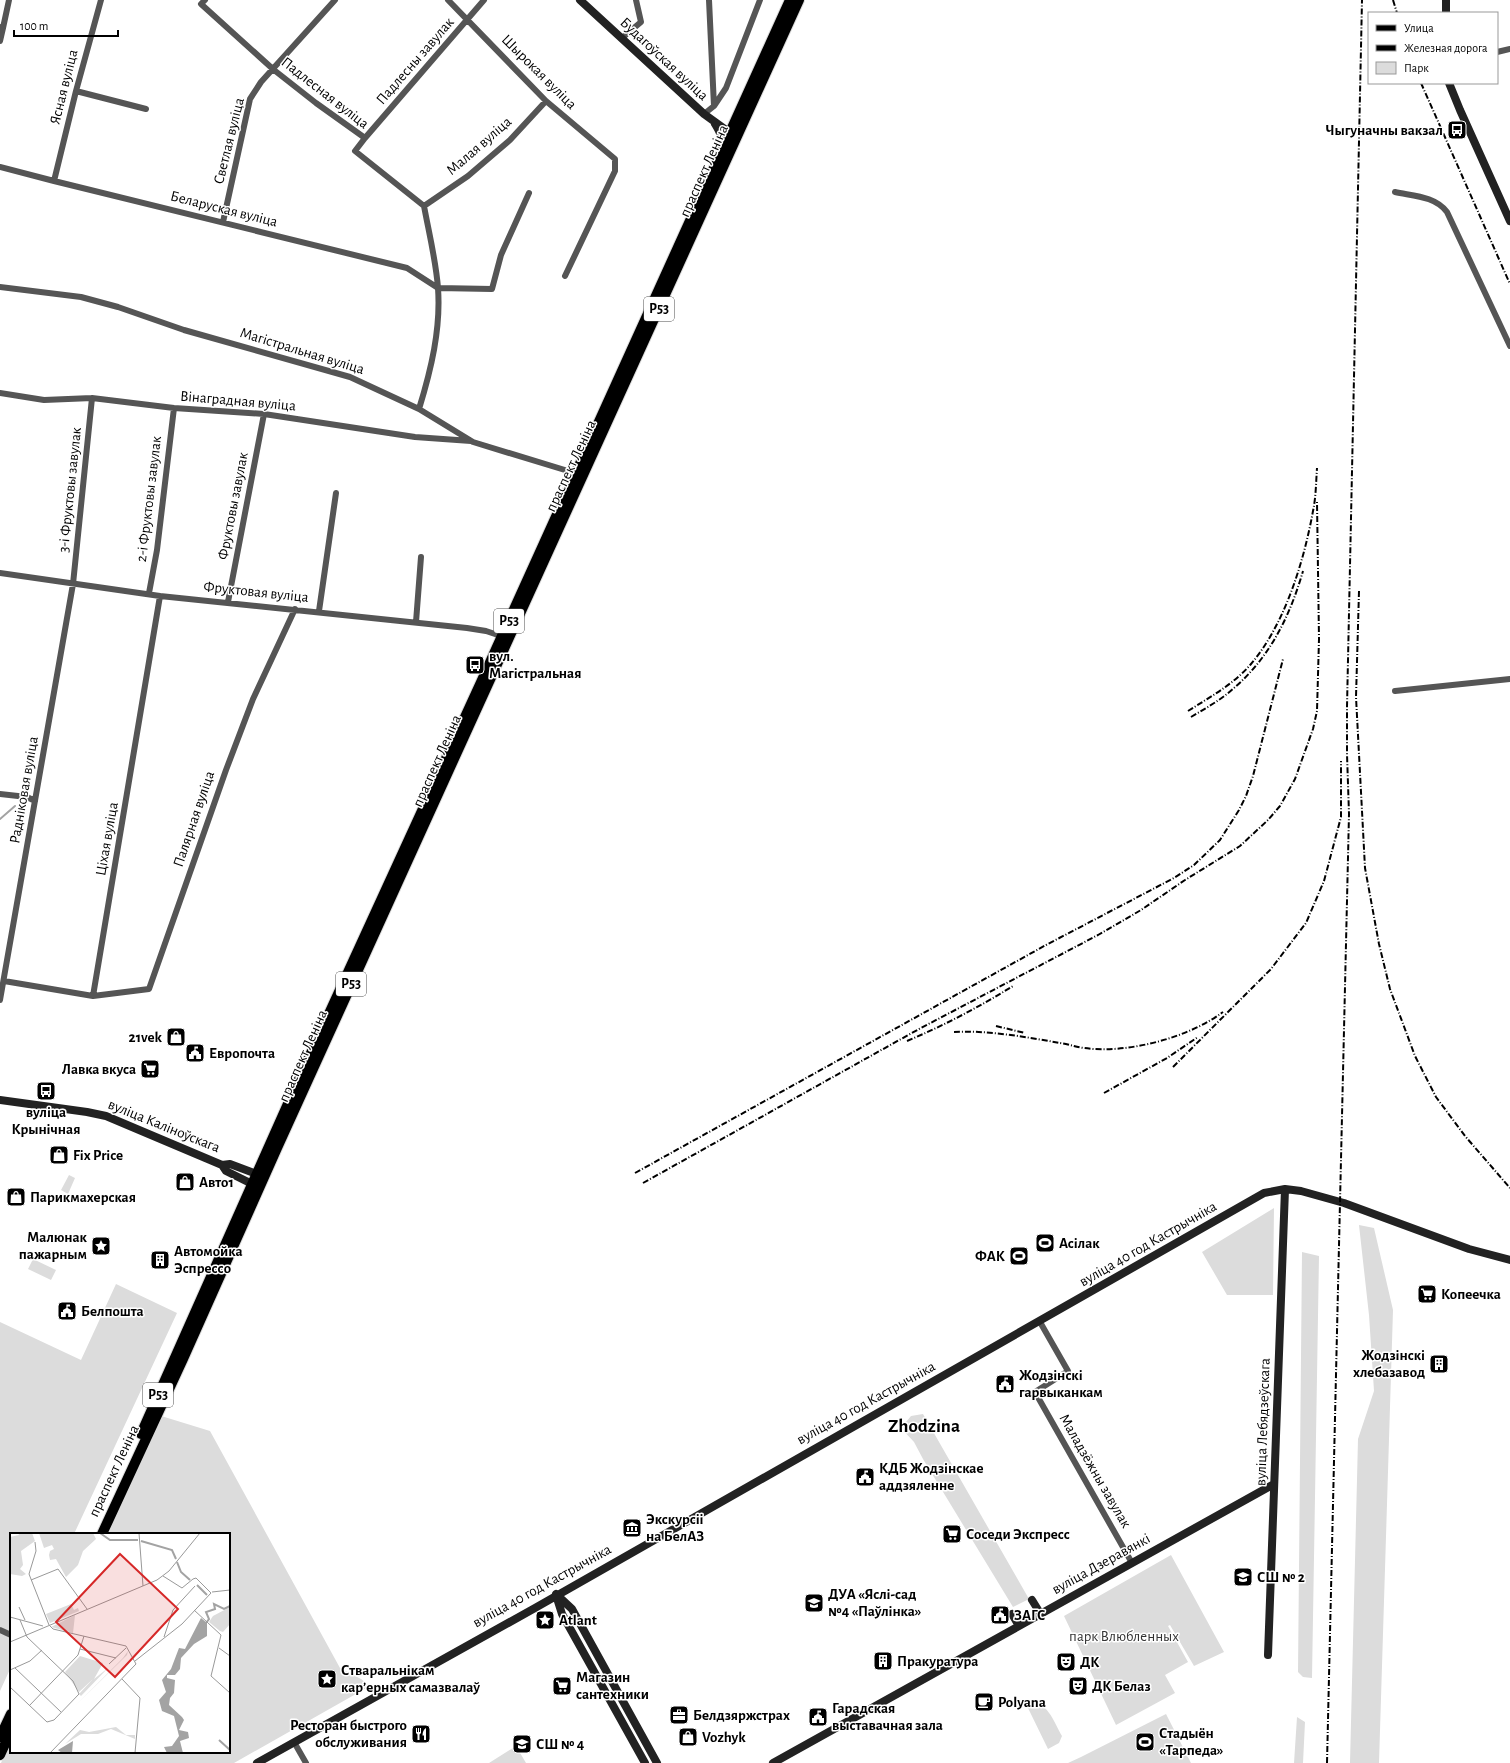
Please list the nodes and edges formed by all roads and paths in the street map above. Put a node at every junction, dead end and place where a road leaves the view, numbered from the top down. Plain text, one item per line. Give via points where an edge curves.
1 (9, 0) edge
2 (101, 0) edge
3 (335, 0) edge
4 (448, 0) edge
5 (484, 0) edge
6 (580, 0) edge
7 (636, 0) edge
8 (709, 0) edge
9 (760, 0) edge
10 (790, 0) edge
11 (799, 0) edge
12 (1446, 0) edge
13 (203, 2) edge
14 (1446, 12) edge
15 (468, 19) junction
16 (2, 28) edge
17 (622, 38) junction
18 (0, 41) edge
19 (1510, 49) edge
20 (1498, 52) edge
21 (274, 70) junction
22 (1449, 84) edge
23 (76, 91) junction
24 (546, 101) junction
25 (714, 106) junction
26 (146, 109) dead end
27 (704, 114) junction
28 (738, 114) junction
29 (714, 121) junction
30 (733, 134) junction
31 (365, 138) junction
32 (720, 153) junction
33 (0, 167) edge
34 (54, 181) junction
35 (1395, 192) dead end
36 (529, 193) dead end
37 (424, 206) junction
38 (1510, 221) edge
39 (223, 222) junction
40 (565, 276) dead end
41 (0, 286) edge
42 (438, 288) junction
43 (1510, 346) edge
44 (0, 393) edge
45 (92, 398) junction
46 (174, 408) junction
47 (419, 409) junction
48 (264, 414) junction
49 (473, 442) junction
50 (580, 474) junction
51 (336, 493) dead end
52 (421, 557) dead end
53 (0, 573) edge
54 (73, 584) junction
55 (149, 593) junction
56 (160, 596) junction
57 (228, 602) junction
58 (295, 609) junction
59 (319, 611) junction
60 (416, 622) junction
61 (506, 637) junction
62 (1510, 679) edge
63 (1395, 691) dead end
64 (0, 794) edge
65 (35, 801) junction
66 (4, 981) junction
67 (93, 996) junction
68 (0, 1000) edge
69 (0, 1100) edge
70 (222, 1165) junction
71 (260, 1176) junction
72 (256, 1186) junction
73 (1285, 1190) junction
74 (1510, 1260) edge
75 (1040, 1322) junction
76 (1274, 1484) junction
77 (95, 1533) edge
78 (102, 1533) edge
79 (1132, 1563) junction
80 (556, 1594) junction
81 (1032, 1600) dead end
82 (1040, 1613) junction
83 (1012, 1614) dead end
84 (1019, 1626) junction
85 (0, 1630) edge
86 (10, 1635) edge
87 (592, 1645) junction
88 (582, 1650) junction
89 (1268, 1655) dead end
90 (10, 1716) edge
91 (10, 1733) edge
92 (0, 1737) edge
93 (294, 1742) junction
94 (0, 1755) edge
95 (257, 1763) edge
96 (306, 1763) edge
97 (645, 1763) edge
98 (657, 1763) edge
99 (773, 1763) edge

1 - 16 street
2 - 23 street, Ясная вуліца
3 - 21 street, Светлая вуліца
4 - 15 street, Шырокая вуліца
5 - 15 street, Падлесны завулак
6 - 17 main road, Будагоўская вуліца
7 - 17 street via 641,22
8 - 25 street
9 - 25 street via 726,88
10 - 28 main road, праспект Леніна / Р53
11 - 30 main road, праспект Леніна / Р53
12 - 14 main road
13 - 21 street, Падлесная вуліца
15 - 24 street, Шырокая вуліца
15 - 31 street, Падлесны завулак
16 - 18 street
17 - 27 main road, Будагоўская вуліца
19 - 20 street
21 - 31 street, Падлесная вуліца
21 - 39 street, Светлая вуліца via 261,82 250,100
22 - 38 main road
23 - 26 street
23 - 34 street, Ясная вуліца
24 - 37 street, Малая вуліца via 510,140 468,176
24 - 40 street, Шырокая вуліца via 615,159 615,171
25 - 27 street
27 - 29 main road, Будагоўская вуліца
28 - 29 main road, Будагоўская вуліца via 728,123
28 - 30 main road, праспект Леніна / Р53
29 - 30 main road, Будагоўская вуліца
29 - 32 main road, Будагоўская вуліца via 722,140
30 - 32 main road, праспект Леніна / Р53
30 - 50 main road, праспект Леніна / Р53
31 - 37 street, Падлесная вуліца via 355,152
32 - 50 main road, праспект Леніна / Р53
33 - 34 street, Беларуская вуліца
34 - 39 street, Беларуская вуліца
35 - 43 street via 1434,200 1442,204 1448,212
36 - 42 street via 501,256 492,289
37 - 42 street
39 - 42 street, Беларуская вуліца via 407,268
41 - 47 street, Магістральная вуліца via 81,297 118,307 184,330 350,377
42 - 47 street via 437,328 431,369
44 - 45 street, Вінаградная вуліца via 44,400
45 - 46 street, Вінаградная вуліца
45 - 54 street, 3-і Фруктовы завулак
46 - 48 street, Вінаградная вуліца
46 - 55 street, 2-і Фруктовы завулак via 157,550
47 - 49 street, Магістральная вуліца
48 - 49 street, Вінаградная вуліца via 415,438
48 - 57 street, Фруктовы завулак
49 - 50 street, Магістральная вуліца
50 - 61 main road, праспект Леніна / Р53
51 - 59 street
52 - 60 street
53 - 54 street, Фруктовая вуліца
54 - 55 street, Фруктовая вуліца
54 - 65 street, Радніковая вуліца
55 - 56 street, Фруктовая вуліца
56 - 57 street, Фруктовая вуліца
56 - 67 street, Ціхая вуліца
57 - 58 street, Фруктовая вуліца
58 - 59 street, Фруктовая вуліца
58 - 67 street, Палярная вуліца via 254,699 226,770 149,988
59 - 60 street, Фруктовая вуліца
60 - 61 street, Фруктовая вуліца via 486,631
61 - 71 main road, праспект Леніна / Р53
62 - 63 street
64 - 65 street via 27,797
65 - 66 street, Радніковая вуліца
66 - 67 street
66 - 68 street, Радніковая вуліца
69 - 70 main road, вуліца Каліноўскага via 106,1116
70 - 71 main road, вуліца Каліноўскага via 230,1164
70 - 72 main road, вуліца Каліноўскага via 226,1171
71 - 72 main road, праспект Леніна / Р53
72 - 77 main road, праспект Леніна / Р53
72 - 78 main road, праспект Леніна / Р53 via 187,1351
73 - 74 main road, вуліца 40 год Кастрычніка via 1301,1191 1344,1203
73 - 75 main road, вуліца 40 год Кастрычніка via 1264,1193
73 - 76 main road, вуліца Лебядзеўскага via 1277,1458
75 - 79 street, Маладзёжны завулак via 1068,1371 1035,1392
75 - 80 main road, вуліца 40 год Кастрычніка
76 - 79 main road, вуліца Дзеравянкі
76 - 89 main road, вуліца Лебядзеўскага
79 - 82 main road, вуліца Дзеравянкі
80 - 87 main road via 572,1609
80 - 88 main road via 562,1614
80 - 93 main road, вуліца 40 год Кастрычніка
81 - 82 main road
82 - 84 main road, вуліца Дзеравянкі
83 - 84 main road
84 - 99 main road, вуліца Дзеравянкі
85 - 86 street
87 - 88 main road
87 - 98 main road
88 - 97 main road
90 - 92 main road
91 - 94 main road
93 - 95 main road, вуліца 40 год Кастрычніка
93 - 96 street

